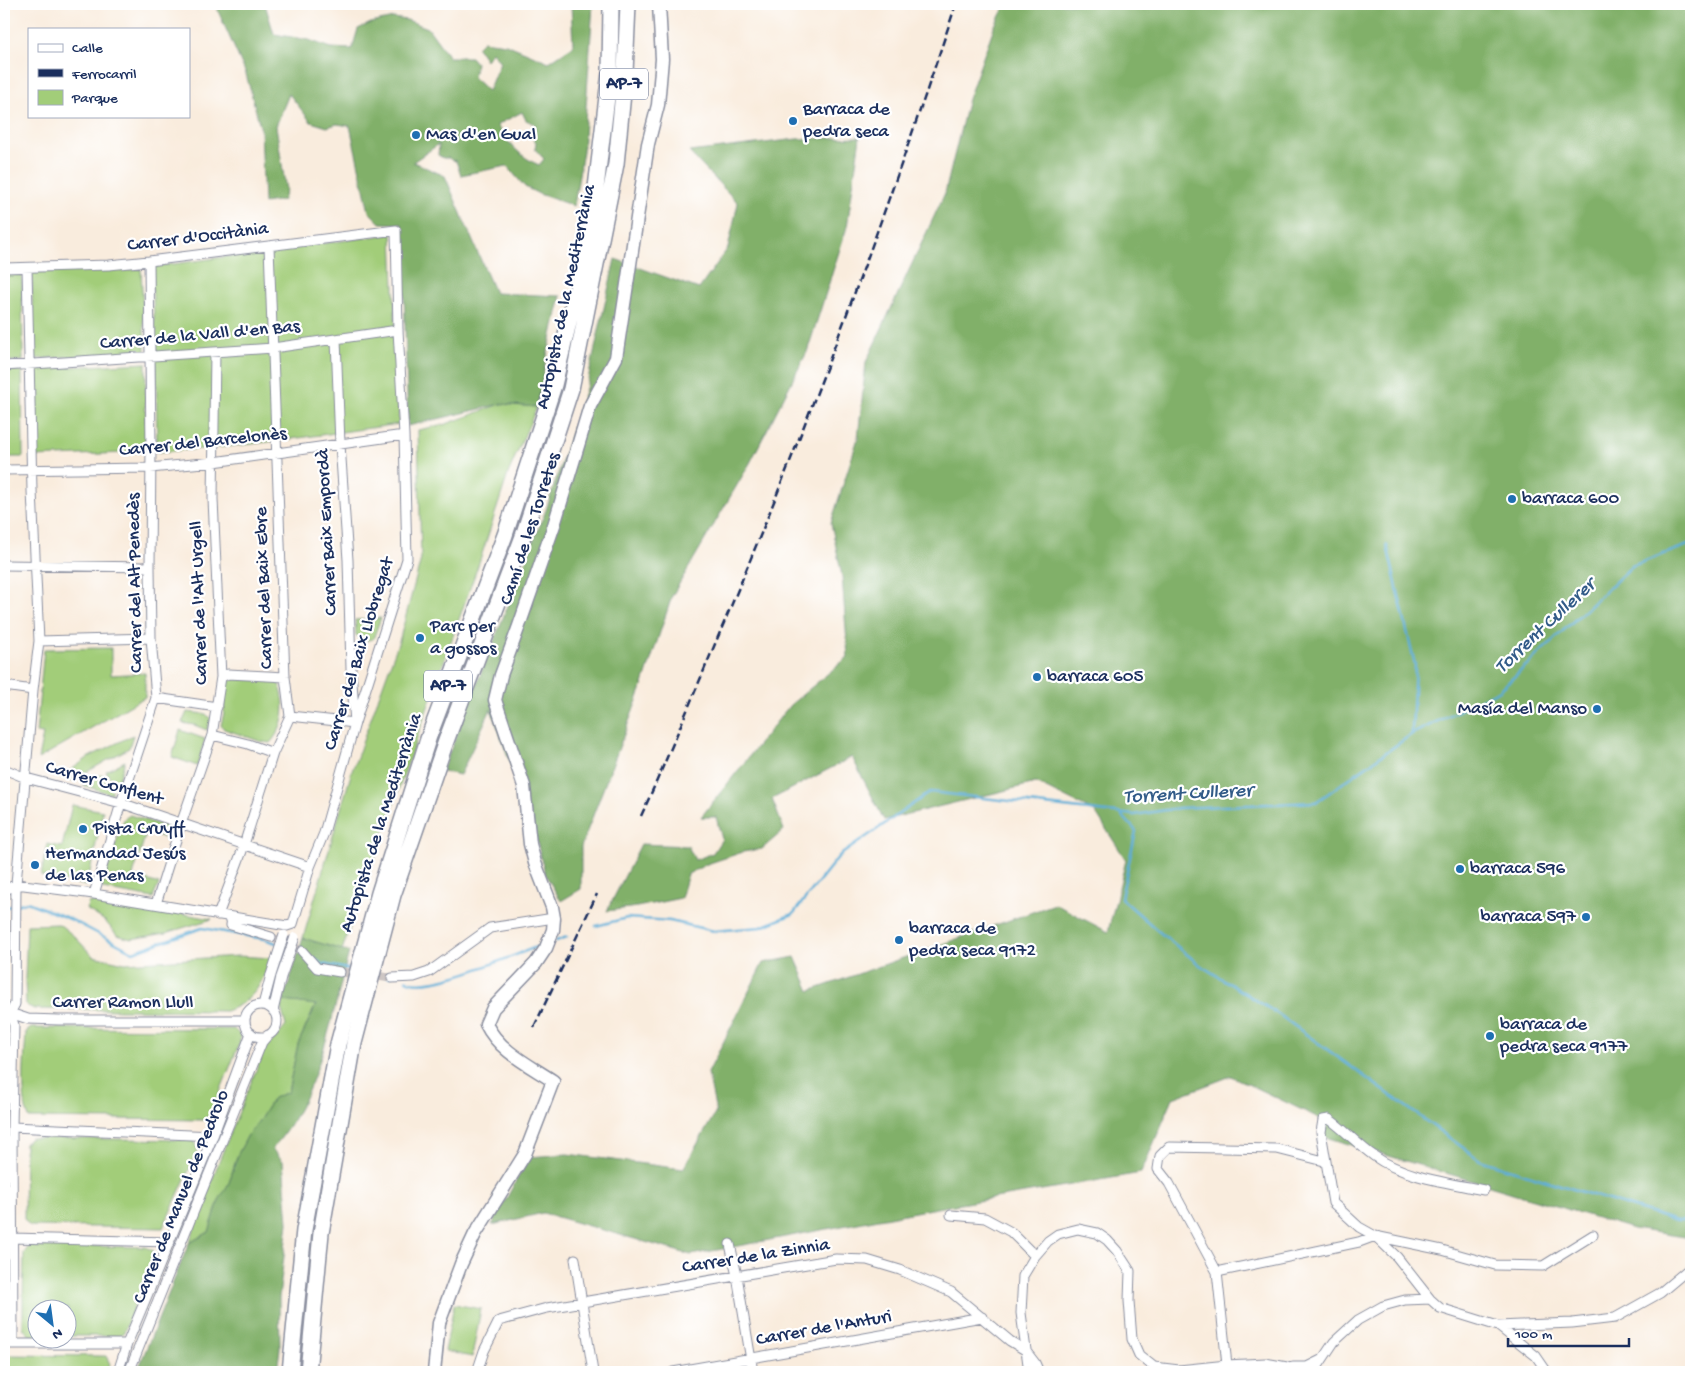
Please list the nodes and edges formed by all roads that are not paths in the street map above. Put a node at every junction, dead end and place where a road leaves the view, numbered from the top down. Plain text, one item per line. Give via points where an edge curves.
1 (611, 4) edge
2 (628, 4) edge
3 (659, 4) edge
4 (396, 230) joint
5 (269, 246) junction
6 (149, 261) junction
7 (4, 268) edge
8 (27, 268) junction
9 (398, 330) junction
10 (336, 339) junction
11 (273, 348) junction
12 (215, 352) junction
13 (151, 357) junction
14 (29, 365) junction
15 (4, 366) edge
16 (404, 434) junction
17 (340, 444) junction
18 (276, 453) junction
19 (214, 462) junction
20 (150, 468) junction
21 (4, 470) edge
22 (31, 470) junction
23 (4, 565) edge
24 (36, 565) junction
25 (150, 567) junction
26 (151, 638) junction
27 (39, 641) junction
28 (221, 677) junction
29 (285, 677) junction
30 (4, 686) edge
31 (33, 690) junction
32 (156, 698) junction
33 (217, 707) junction
34 (290, 716) junction
35 (355, 723) junction
36 (212, 735) junction
37 (273, 753) junction
38 (4, 769) edge
39 (26, 778) junction
40 (121, 803) junction
41 (181, 824) junction
42 (244, 844) junction
43 (310, 867) junction
44 (16, 884) junction
45 (4, 891) edge
46 (94, 894) junction
47 (156, 904) junction
48 (218, 915) junction
49 (232, 918) junction
50 (554, 918) junction
51 (290, 926) junction
52 (271, 937) tunnel mouth
53 (302, 951) tunnel mouth
54 (340, 972) tunnel mouth
55 (392, 978) tunnel mouth
56 (263, 1005) junction
57 (274, 1011) junction
58 (7, 1015) edge
59 (245, 1020) junction
60 (251, 1033) junction
61 (268, 1035) junction
62 (12, 1127) junction
63 (213, 1136) junction
64 (1324, 1161) junction
65 (1484, 1190) dead end
66 (951, 1215) dead end
67 (1593, 1235) dead end
68 (1376, 1236) junction
69 (12, 1238) junction
70 (170, 1242) junction
71 (730, 1244) dead end
72 (1035, 1256) junction
73 (575, 1259) dead end
74 (1691, 1267) edge
75 (1216, 1272) junction
76 (737, 1276) junction
77 (1430, 1300) junction
78 (581, 1303) junction
79 (966, 1304) junction
80 (982, 1318) junction
81 (964, 1320) junction
82 (1498, 1326) junction
83 (8, 1344) edge
84 (128, 1344) junction
85 (1025, 1350) junction
86 (1323, 1358) junction
87 (751, 1359) junction
88 (1227, 1365) junction
89 (1290, 1370) edge
90 (1691, 1370) edge
91 (118, 1372) edge
92 (129, 1372) edge
93 (290, 1372) edge
94 (308, 1372) edge
95 (434, 1372) edge
96 (477, 1372) edge
97 (593, 1372) edge
98 (673, 1372) edge
99 (753, 1372) edge
100 (1029, 1372) edge
101 (1040, 1372) edge
102 (1301, 1372) edge
103 (1314, 1372) edge
104 (1547, 1372) edge
105 (1688, 1372) edge

1 - 93 highway, Autopista de la Mediterrània / AP-7 via 610,72 591,229 554,386 505,534 429,736 378,893 338,1044 304,1230
2 - 94 highway, Autopista de la Mediterrània / AP-7 via 626,74 616,164 571,389 522,539 446,741 388,914 354,1044 322,1224
3 - 50 street, Camí de les Torretes via 662,58 658,105 648,144 616,358 590,406 551,534 500,676 495,700 524,786 534,863
4 - 5 street, Carrer d'Occitània
4 - 9 street, Carrer del Baix Llobregat
5 - 6 street, Carrer d'Occitània
5 - 11 street, Carrer del Baix Ebre
6 - 8 street, Carrer d'Occitània
6 - 13 street, Carrer del Alt Penedès
7 - 8 street, Carrer d'Occitània
8 - 14 street
9 - 10 street, Carrer de la Vall d'en Bas
9 - 16 street, Carrer del Baix Llobregat
10 - 11 street, Carrer de la Vall d'en Bas
10 - 17 street, Carrer Baix Empordà
11 - 12 street, Carrer de la Vall d'en Bas
11 - 18 street, Carrer del Baix Ebre
12 - 13 street, Carrer de la Vall d'en Bas
12 - 19 street, Carrer de l'Alt Urgell
13 - 14 street, Carrer de la Vall d'en Bas
13 - 20 street, Carrer del Alt Penedès
14 - 15 street, Carrer de la Vall d'en Bas
14 - 22 street
16 - 17 street, Carrer del Barcelonès
16 - 35 street, Carrer del Baix Llobregat via 407,559
17 - 18 street, Carrer del Barcelonès
17 - 35 street, Carrer Baix Empordà
18 - 19 street, Carrer del Barcelonès
18 - 29 street, Carrer del Baix Ebre
19 - 20 street, Carrer del Barcelonès
19 - 28 street, Carrer de l'Alt Urgell via 212,499
20 - 22 street, Carrer del Barcelonès
20 - 25 street, Carrer del Alt Penedès
21 - 22 street, Carrer del Barcelonès
22 - 24 street
23 - 24 street
24 - 25 street
24 - 27 street
25 - 26 street, Carrer del Alt Penedès
26 - 27 street
26 - 32 street, Carrer del Alt Penedès
27 - 31 street
28 - 29 street via 228,674
28 - 33 street, Carrer de l'Alt Urgell
29 - 34 street, Carrer del Baix Ebre
30 - 31 street
31 - 39 street
32 - 33 street
32 - 40 street, Carrer del Alt Penedès
33 - 36 street, Carrer de l'Alt Urgell
34 - 35 street
34 - 37 street
35 - 43 street, Carrer del Baix Llobregat via 324,833
36 - 37 street
36 - 41 street, Carrer de l'Alt Urgell
37 - 42 street
38 - 39 street, Carrer Conflent
39 - 40 street, Carrer Conflent
39 - 44 street
40 - 41 street, Carrer Conflent
40 - 46 street, Carrer del Alt Penedès
41 - 42 street, Carrer Conflent
41 - 47 street, Carrer de l'Alt Urgell
42 - 43 street, Carrer Conflent
42 - 48 street
43 - 51 street, Carrer del Baix Llobregat
44 - 45 street
44 - 46 street
44 - 58 street via 15,1004
46 - 47 street
47 - 48 street
48 - 49 street
49 - 51 street
49 - 52 street via 230,925
50 - 55 street via 490,928 429,972 414,977
50 - 95 street via 546,948 494,1008 486,1024 492,1036 509,1052 553,1080 525,1154 461,1264 439,1323
51 - 56 street, bridge
51 - 57 street, bridge via 295,937 281,977
53 - 54 street via 317,968
56 - 57 street
56 - 59 street via 249,1010
57 - 61 street via 276,1025
58 - 59 street, Carrer Ramon Llull via 58,1020
58 - 62 street via 14,1025
59 - 60 street
60 - 61 street via 259,1037
60 - 63 street, Carrer de Manuel de Pedrolo
61 - 92 street, Carrer de Manuel de Pedrolo via 262,1042
62 - 63 street
62 - 69 street
63 - 70 street, Carrer de Manuel de Pedrolo
64 - 65 street via 1320,1132 1323,1120 1329,1119 1375,1157 1408,1173
64 - 68 street via 1333,1204 1359,1227
64 - 75 street via 1277,1148 1169,1147 1160,1156 1158,1169 1169,1183
66 - 72 street via 985,1218 1010,1232
67 - 68 street via 1544,1266 1496,1265
68 - 75 street
68 - 77 street via 1397,1257
69 - 70 street
69 - 83 street
70 - 84 street, Carrer de Manuel de Pedrolo
71 - 76 street
72 - 85 street via 1023,1276 1021,1313
72 - 88 street via 1058,1234 1078,1229 1097,1233 1117,1251 1130,1271 1132,1339 1139,1355 1154,1367 1179,1370
73 - 78 street
74 - 82 street via 1660,1293 1615,1318
75 - 88 street
76 - 78 street, Carrer de la Zinnia
76 - 79 street, Carrer de la Zinnia via 836,1259 867,1260 951,1292
76 - 87 street
77 - 82 street via 1440,1308
77 - 86 street via 1405,1300 1382,1306 1358,1320 1334,1342
78 - 96 street, Carrer de la Zinnia via 499,1321
78 - 97 street
79 - 80 street, Carrer de la Zinnia
79 - 81 street
80 - 81 street, Carrer de l'Anturi
80 - 85 street, Carrer de la Zinnia
81 - 87 street, Carrer de l'Anturi
82 - 104 street via 1536,1356
83 - 84 street
84 - 91 street, Carrer de Manuel de Pedrolo
85 - 100 street
85 - 101 street, Carrer de la Zinnia
86 - 89 street via 1307,1367
86 - 103 street
87 - 98 street, Carrer de l'Anturi
87 - 99 street
88 - 89 street via 1265,1363
89 - 102 street
90 - 105 street

